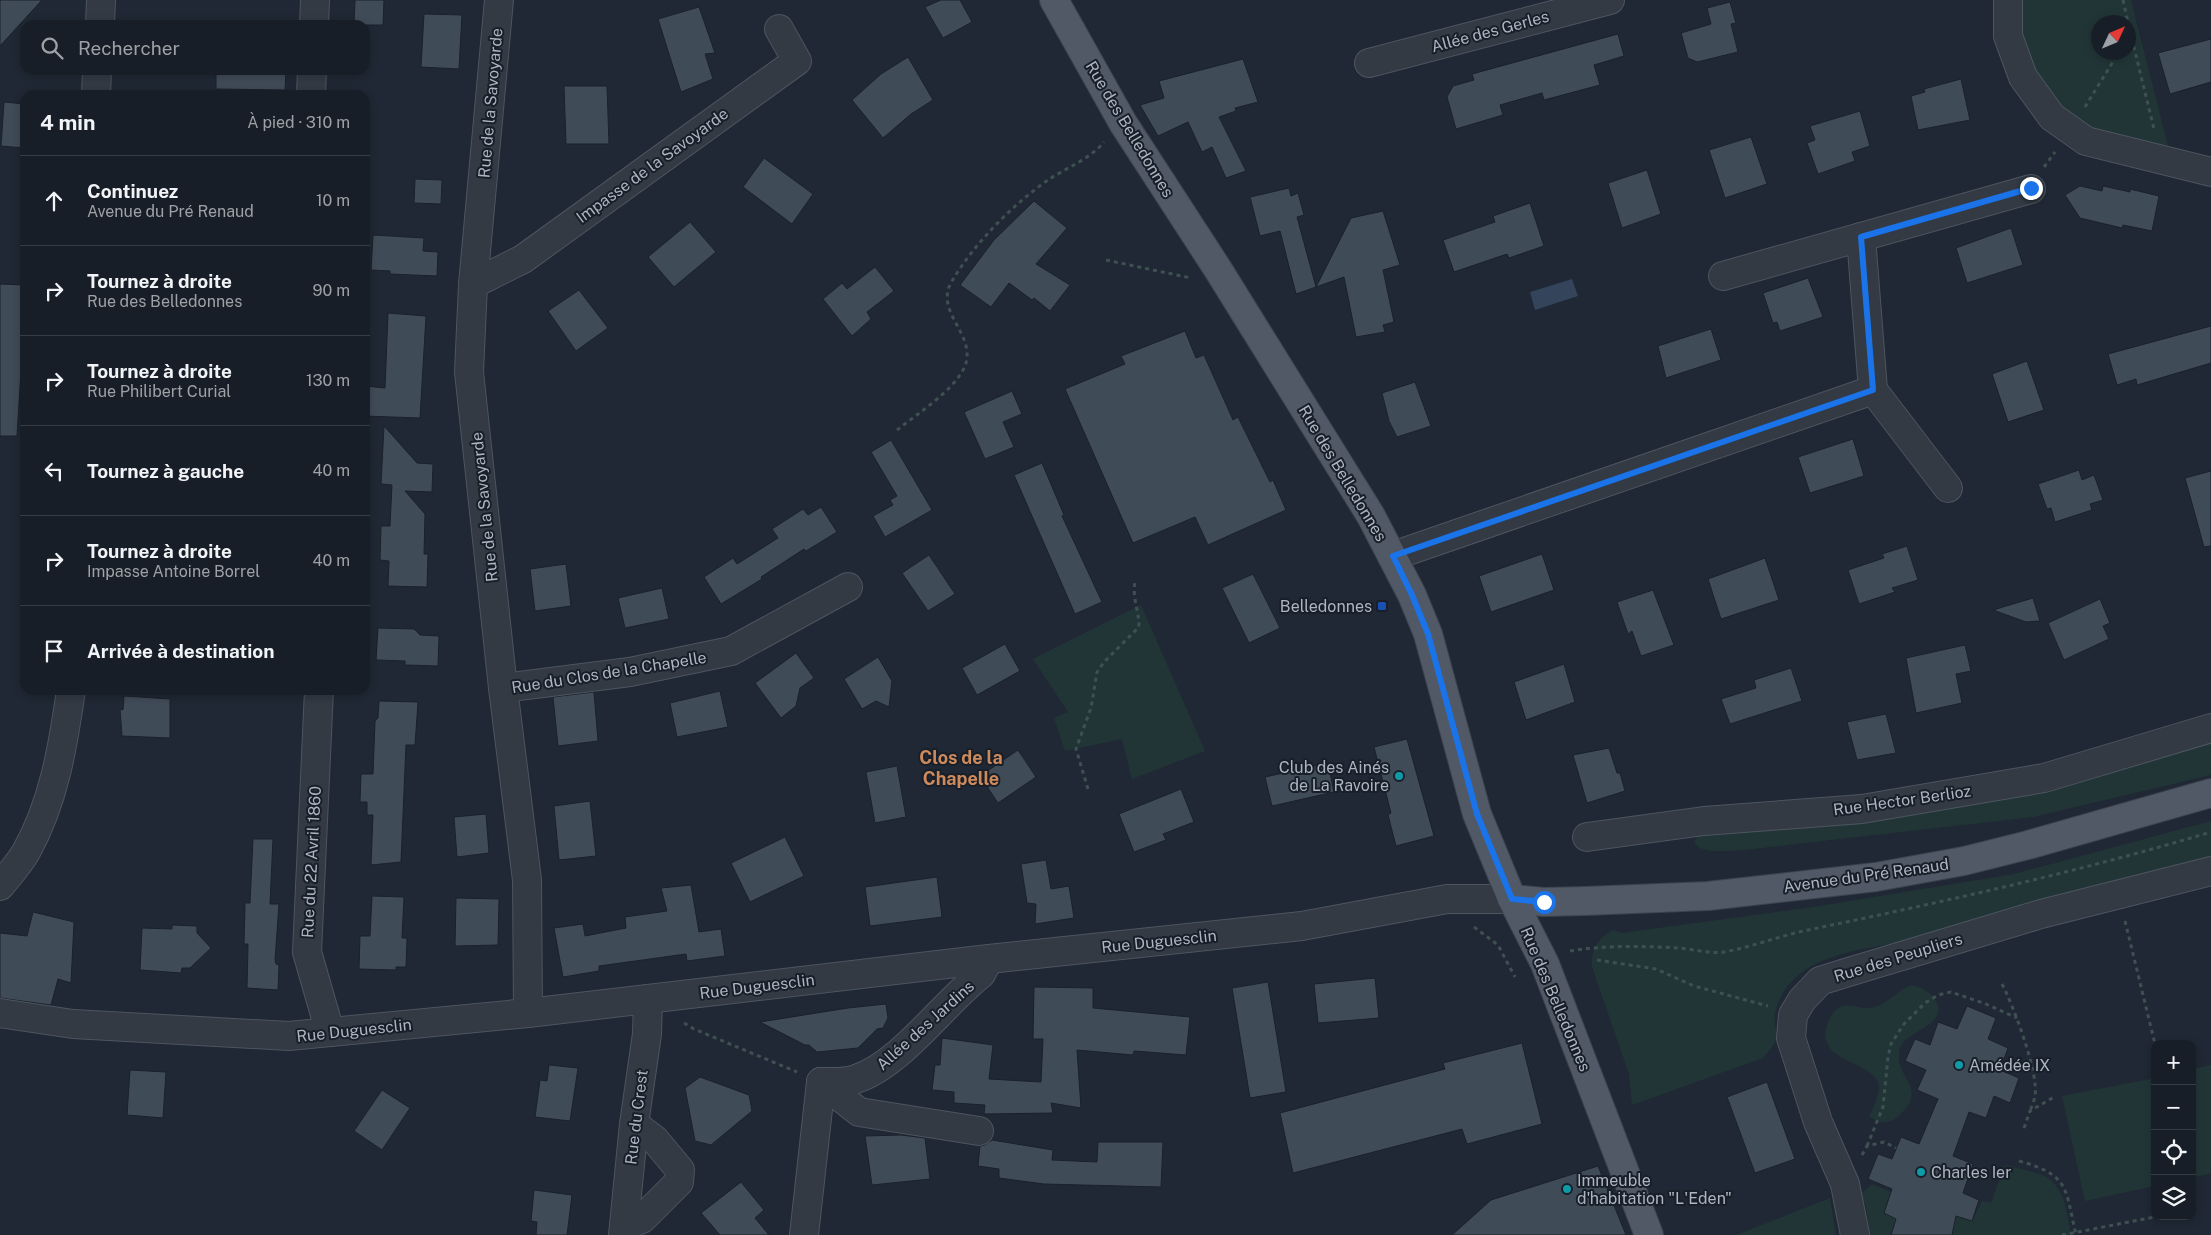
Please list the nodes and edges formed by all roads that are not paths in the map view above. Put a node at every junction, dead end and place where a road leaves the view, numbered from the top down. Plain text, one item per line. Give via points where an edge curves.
1 (101, 0) edge
2 (315, 0) edge
3 (499, 0) edge
4 (1054, 0) edge
5 (1610, 0) edge
6 (2008, 0) edge
7 (100, 20) edge
8 (314, 20) edge
9 (778, 29) dead end
10 (1369, 62) dead end
11 (97, 75) edge
12 (312, 75) edge
13 (96, 90) edge
14 (312, 90) edge
15 (2211, 172) edge
16 (2031, 188) road end
17 (1861, 237) junction
18 (1724, 276) dead end
19 (473, 284) junction
20 (1873, 390) junction
21 (1948, 488) dead end
22 (1393, 556) junction
23 (848, 587) dead end
24 (503, 688) junction
25 (70, 695) edge
26 (319, 695) edge
27 (2211, 728) edge
28 (2211, 793) edge
29 (1587, 837) dead end
30 (2211, 871) edge
31 (0, 886) edge
32 (1512, 899) junction
33 (989, 959) junction
34 (648, 999) junction
35 (0, 1013) edge
36 (528, 1013) junction
37 (330, 1032) junction
38 (821, 1082) junction
39 (634, 1124) junction
40 (979, 1131) dead end
41 (623, 1231) edge
42 (804, 1235) edge
43 (1649, 1235) edge
44 (1855, 1235) edge

1 - 7 street
2 - 8 street
3 - 19 street, Rue de la Savoyarde
4 - 22 main road, Rue des Belledonnes via 1124,123 1323,437
5 - 10 street, Allée des Gerles
6 - 15 street via 2008,36 2023,77 2052,117 2086,142
9 - 19 street, Impasse de la Savoyarde via 797,61 523,259
11 - 13 street
12 - 14 street
16 - 17 street
17 - 18 street
17 - 20 street
19 - 24 street, Rue de la Savoyarde via 469,372
20 - 21 street
20 - 22 street
22 - 32 main road, Rue des Belledonnes via 1428,634 1477,814
23 - 24 street, Rue du Clos de la Chapelle via 731,652 630,672
24 - 36 street, Rue de la Savoyarde via 527,880
25 - 31 street via 62,750 46,810 25,854
26 - 37 street, Rue du 22 Avril 1860 via 307,952
27 - 29 street, Rue Hector Berlioz via 2044,778 1862,809 1704,821
28 - 32 main road, Avenue du Pré Renaud via 2028,845 1876,877 1708,896 1544,902
30 - 44 street, Rue des Peupliers via 2107,896 1820,981 1794,1014 1791,1038 1818,1122 1845,1184
32 - 33 street, Rue Duguesclin via 1447,899 1302,926
32 - 43 main road, Rue des Belledonnes via 1541,956
33 - 34 street, Rue Duguesclin
33 - 38 street, Allée des Jardins via 981,974 902,1050 874,1071 854,1080
34 - 36 street, Rue Duguesclin
34 - 39 street, Rue du Crest via 647,1034
35 - 37 street, Rue Duguesclin via 106,1027 289,1036
36 - 37 street, Rue Duguesclin
38 - 40 street via 859,1112
38 - 42 street
39 - 41 street, Rue du Crest
39 - 41 street via 655,1140 680,1170 679,1182 642,1219

